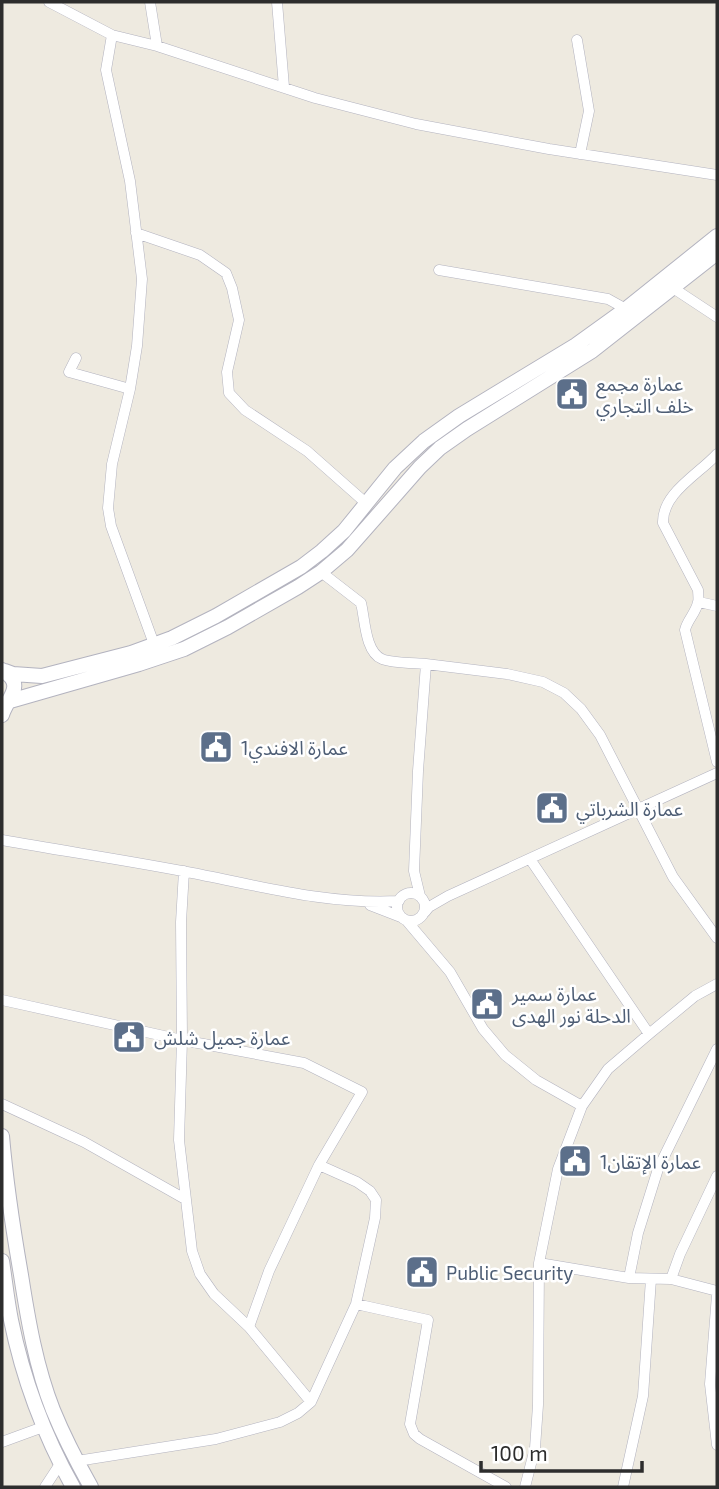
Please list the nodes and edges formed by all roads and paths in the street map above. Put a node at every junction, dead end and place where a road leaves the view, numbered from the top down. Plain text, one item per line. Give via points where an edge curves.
1 (49, 2) edge
2 (150, 2) edge
3 (277, 2) edge
4 (112, 35) junction
5 (577, 40) dead end
6 (157, 46) junction
7 (285, 87) junction
8 (580, 154) junction
9 (717, 175) edge
10 (136, 233) junction
11 (717, 236) edge
12 (717, 253) edge
13 (439, 270) dead end
14 (673, 288) junction
15 (626, 309) junction
16 (717, 317) edge
17 (76, 358) dead end
18 (130, 389) junction
19 (717, 454) edge
20 (367, 504) junction
21 (321, 572) junction
22 (699, 602) junction
23 (717, 606) edge
24 (155, 645) junction
25 (426, 664) junction
26 (3, 671) edge
27 (4, 707) edge
28 (717, 762) edge
29 (717, 773) edge
30 (639, 809) junction
31 (2, 840) edge
32 (530, 859) junction
33 (414, 871) junction
34 (184, 872) junction
35 (448, 896) junction
36 (421, 897) junction
37 (400, 899) junction
38 (356, 901) junction
39 (424, 914) junction
40 (404, 919) junction
41 (717, 938) edge
42 (429, 947) junction
43 (717, 984) edge
44 (2, 1000) edge
45 (649, 1034) junction
46 (181, 1040) junction
47 (717, 1049) edge
48 (2, 1104) edge
49 (582, 1106) junction
50 (2, 1136) edge
51 (319, 1165) junction
52 (717, 1176) edge
53 (185, 1199) junction
54 (2, 1261) edge
55 (539, 1263) junction
56 (629, 1279) junction
57 (651, 1279) junction
58 (671, 1279) junction
59 (4, 1286) edge
60 (717, 1293) edge
61 (356, 1304) junction
62 (248, 1327) junction
63 (311, 1402) junction
64 (43, 1427) junction
65 (2, 1442) edge
66 (717, 1444) edge
67 (77, 1461) junction
68 (60, 1464) junction
69 (45, 1487) edge
70 (73, 1487) edge
71 (90, 1487) edge
72 (506, 1487) edge
73 (525, 1487) edge
74 (623, 1487) edge

1 - 4 street
2 - 6 street
3 - 7 street
4 - 6 street
4 - 10 street via 106,70 130,181
5 - 8 street via 589,111
6 - 7 street
7 - 8 street via 416,124
8 - 9 street
10 - 18 street via 142,279
10 - 20 street via 200,255 226,273 239,320 227,372 229,393 245,410 307,451
11 - 15 main road
12 - 14 main road
13 - 15 street via 608,299
14 - 16 street
14 - 21 main road via 592,351 440,448 347,550
15 - 20 main road via 424,441
17 - 18 street via 69,372
18 - 24 street via 112,464 108,508
19 - 22 street via 673,496 663,513 663,523 698,590
20 - 24 main road via 344,531 301,567
21 - 25 street via 361,603 372,652 381,659
21 - 27 main road via 184,649
22 - 23 street
22 - 28 street via 685,630
24 - 26 main road via 42,676
25 - 30 street via 507,674 543,682 564,693 600,735
25 - 33 street
26 - 27 main road via 14,689
29 - 30 street
30 - 32 street
30 - 41 street via 673,877
31 - 34 street
32 - 35 street
32 - 45 street
33 - 36 street
33 - 37 street
34 - 38 street
34 - 46 street
35 - 36 street via 437,900
35 - 39 street
36 - 37 street via 410,893
36 - 39 street
37 - 38 street
37 - 40 street via 398,910
38 - 40 street
39 - 40 street via 415,921
39 - 42 street
40 - 42 street
42 - 49 street via 505,1055 536,1080
43 - 45 street
44 - 46 street
45 - 49 street via 608,1069
46 - 51 street via 304,1063 362,1092
46 - 53 street via 179,1140
47 - 56 street via 658,1169
48 - 53 street via 83,1142
49 - 55 street via 558,1170
50 - 67 main road via 22,1282 39,1365 52,1408
51 - 61 street via 357,1182 376,1200
51 - 62 street
52 - 58 street
53 - 62 street via 200,1274
54 - 59 main road
55 - 56 street
55 - 73 street via 538,1405 535,1448
56 - 57 street
57 - 58 street
57 - 74 street via 643,1395
58 - 60 street
59 - 64 main road
60 - 66 street via 710,1384
61 - 63 street
61 - 72 street via 428,1320 410,1423 414,1434
62 - 63 street
63 - 67 street via 280,1422 216,1439
64 - 65 street
64 - 68 main road
67 - 71 main road
68 - 69 street
68 - 70 main road

